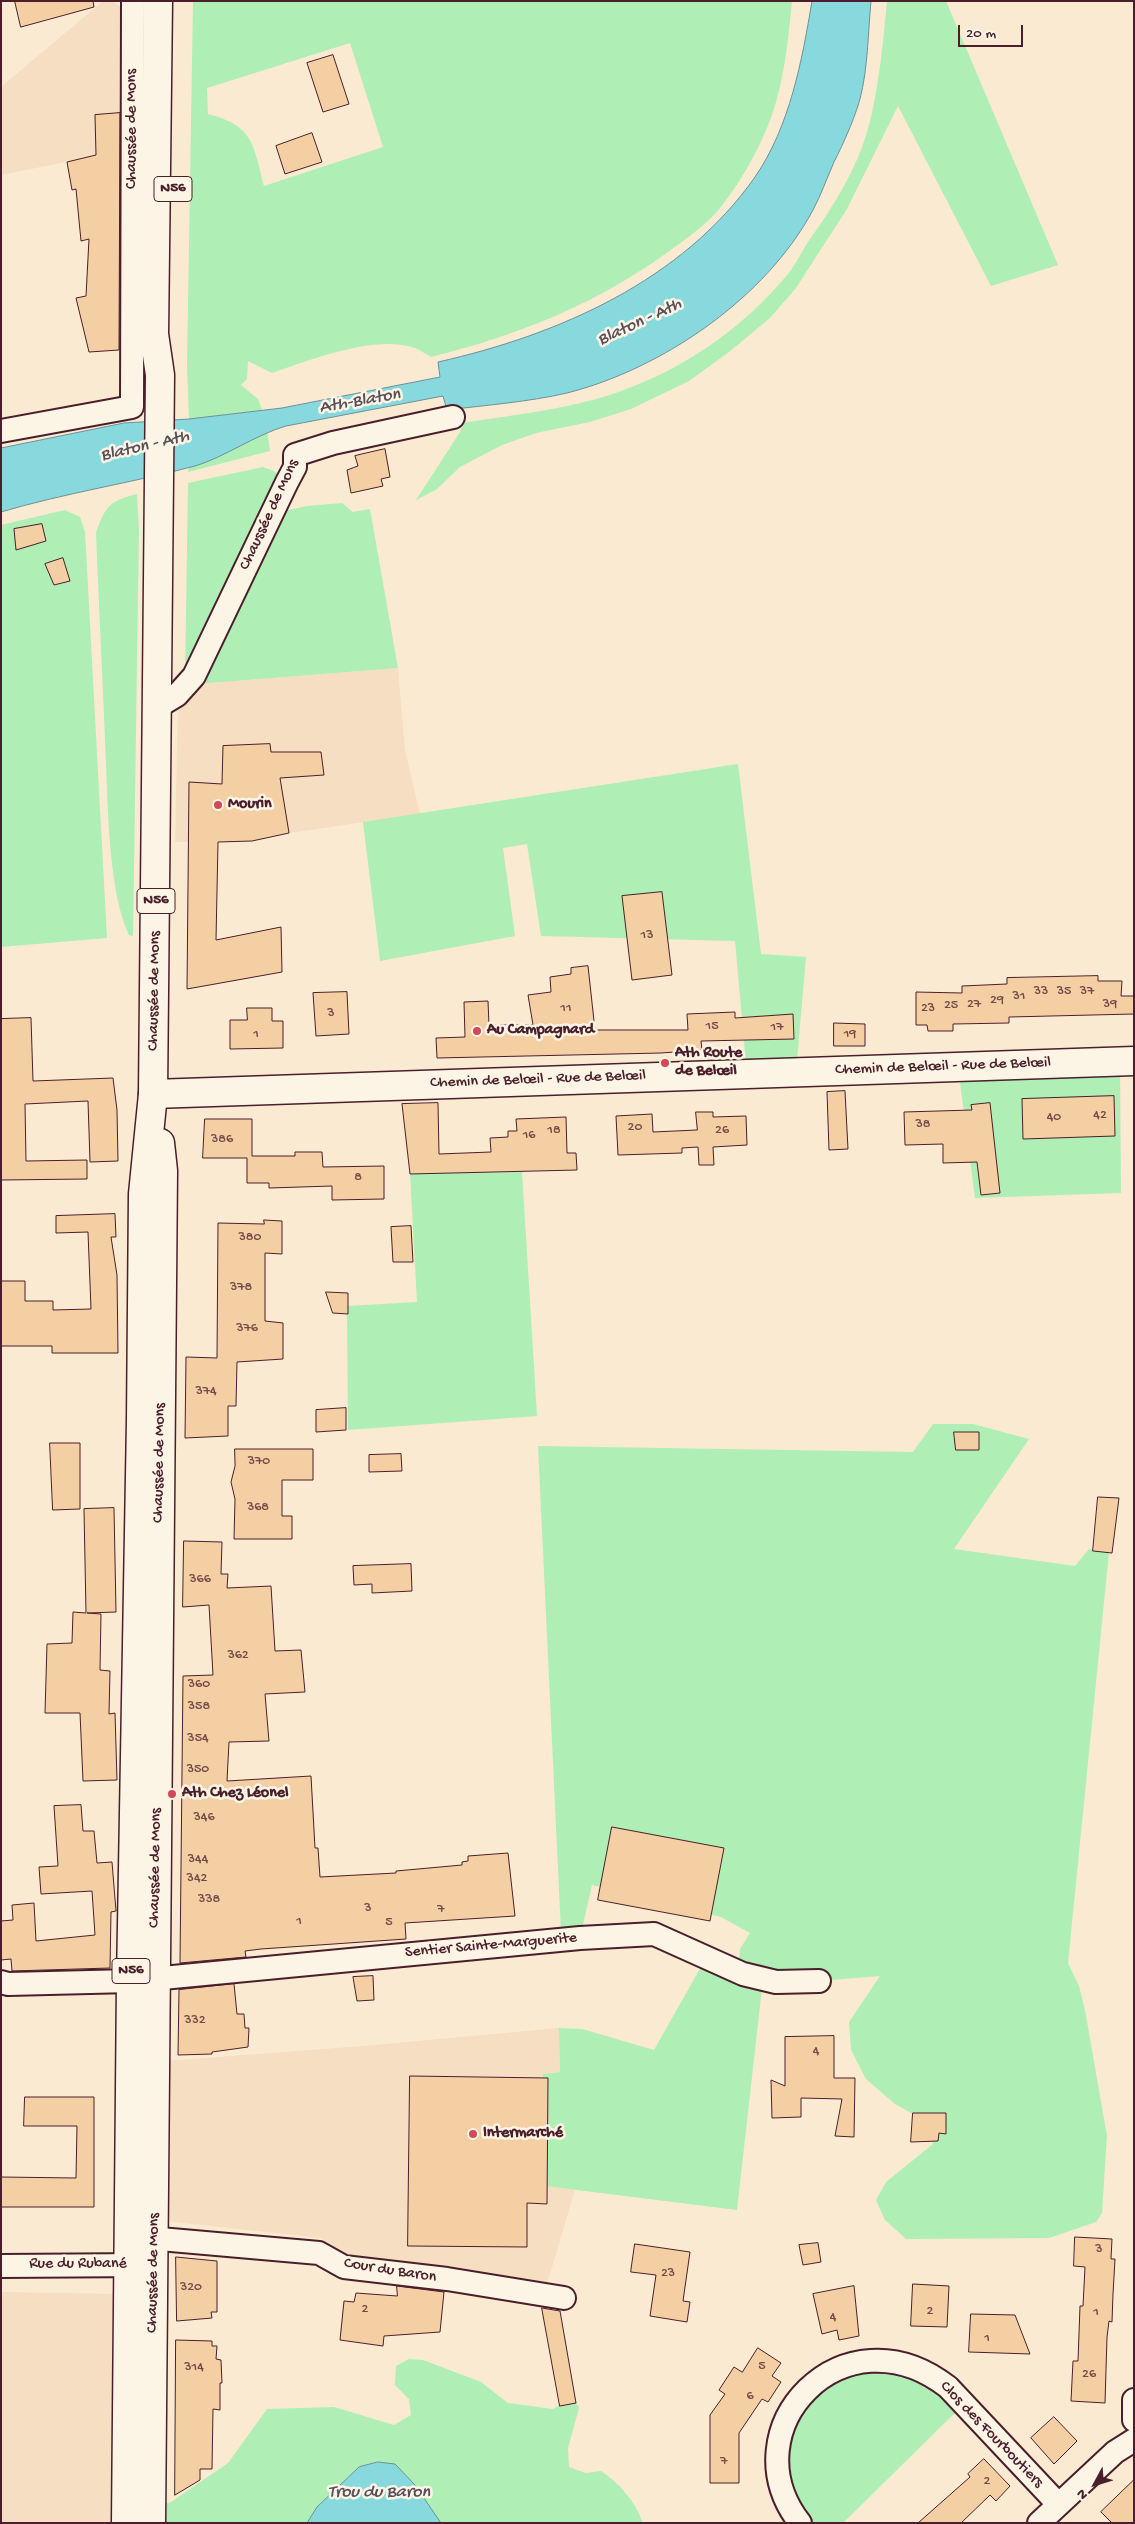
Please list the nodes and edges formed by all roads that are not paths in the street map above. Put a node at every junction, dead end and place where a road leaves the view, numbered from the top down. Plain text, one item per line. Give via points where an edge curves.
1 (133, 1) edge
2 (158, 1) edge
3 (177, 1) edge
4 (160, 375) junction
5 (453, 417) dead end
6 (1, 431) edge
7 (158, 707) junction
8 (1134, 1061) edge
9 (153, 1094) junction
10 (143, 1979) junction
11 (819, 1981) dead end
12 (1, 1982) edge
13 (128, 2236) junction
14 (155, 2239) junction
15 (141, 2265) junction
16 (1, 2266) edge
17 (564, 2298) dead end
18 (1134, 2400) edge
19 (1134, 2420) edge
20 (1134, 2440) edge
21 (1058, 2504) junction
22 (126, 2523) edge
23 (151, 2523) edge
24 (800, 2523) edge
25 (1039, 2523) edge

1 - 6 street, Chaussée de Mons via 132,407
2 - 4 main road, Chaussée de Mons / N56 via 154,334
3 - 4 main road, Chaussée de Mons / N56 via 170,333
4 - 7 main road, Chaussée de Mons / N56
5 - 7 street, Chaussée de Mons via 333,443 295,455 295,466 194,676 177,695
7 - 9 main road, Chaussée de Mons / N56
8 - 9 main road, Chemin de Belœil - Rue de Belœil
9 - 10 main road, Chaussée de Mons / N56 via 143,1194
10 - 11 street, Sentier Sainte-Marguerite via 580,1938 654,1934 743,1974 776,1982
10 - 12 street, Sentier Sainte-Marguerite
10 - 13 main road, Chaussée de Mons / N56
10 - 14 main road, Chaussée de Mons / N56
13 - 14 street, Cour du Baron
13 - 15 main road, Chaussée de Mons / N56
14 - 15 main road, Chaussée de Mons / N56
14 - 17 street, Cour du Baron via 319,2253 344,2267
15 - 16 street, Rue du Rubané
15 - 22 main road, Chaussée de Mons / N56
15 - 23 main road, Chaussée de Mons / N56
18 - 19 street
20 - 21 street via 1115,2452
21 - 24 street, Clos des Fourboutiers via 948,2387 914,2366 870,2360 849,2364 823,2376 790,2411 780,2438 777,2461 782,2491
21 - 25 street

